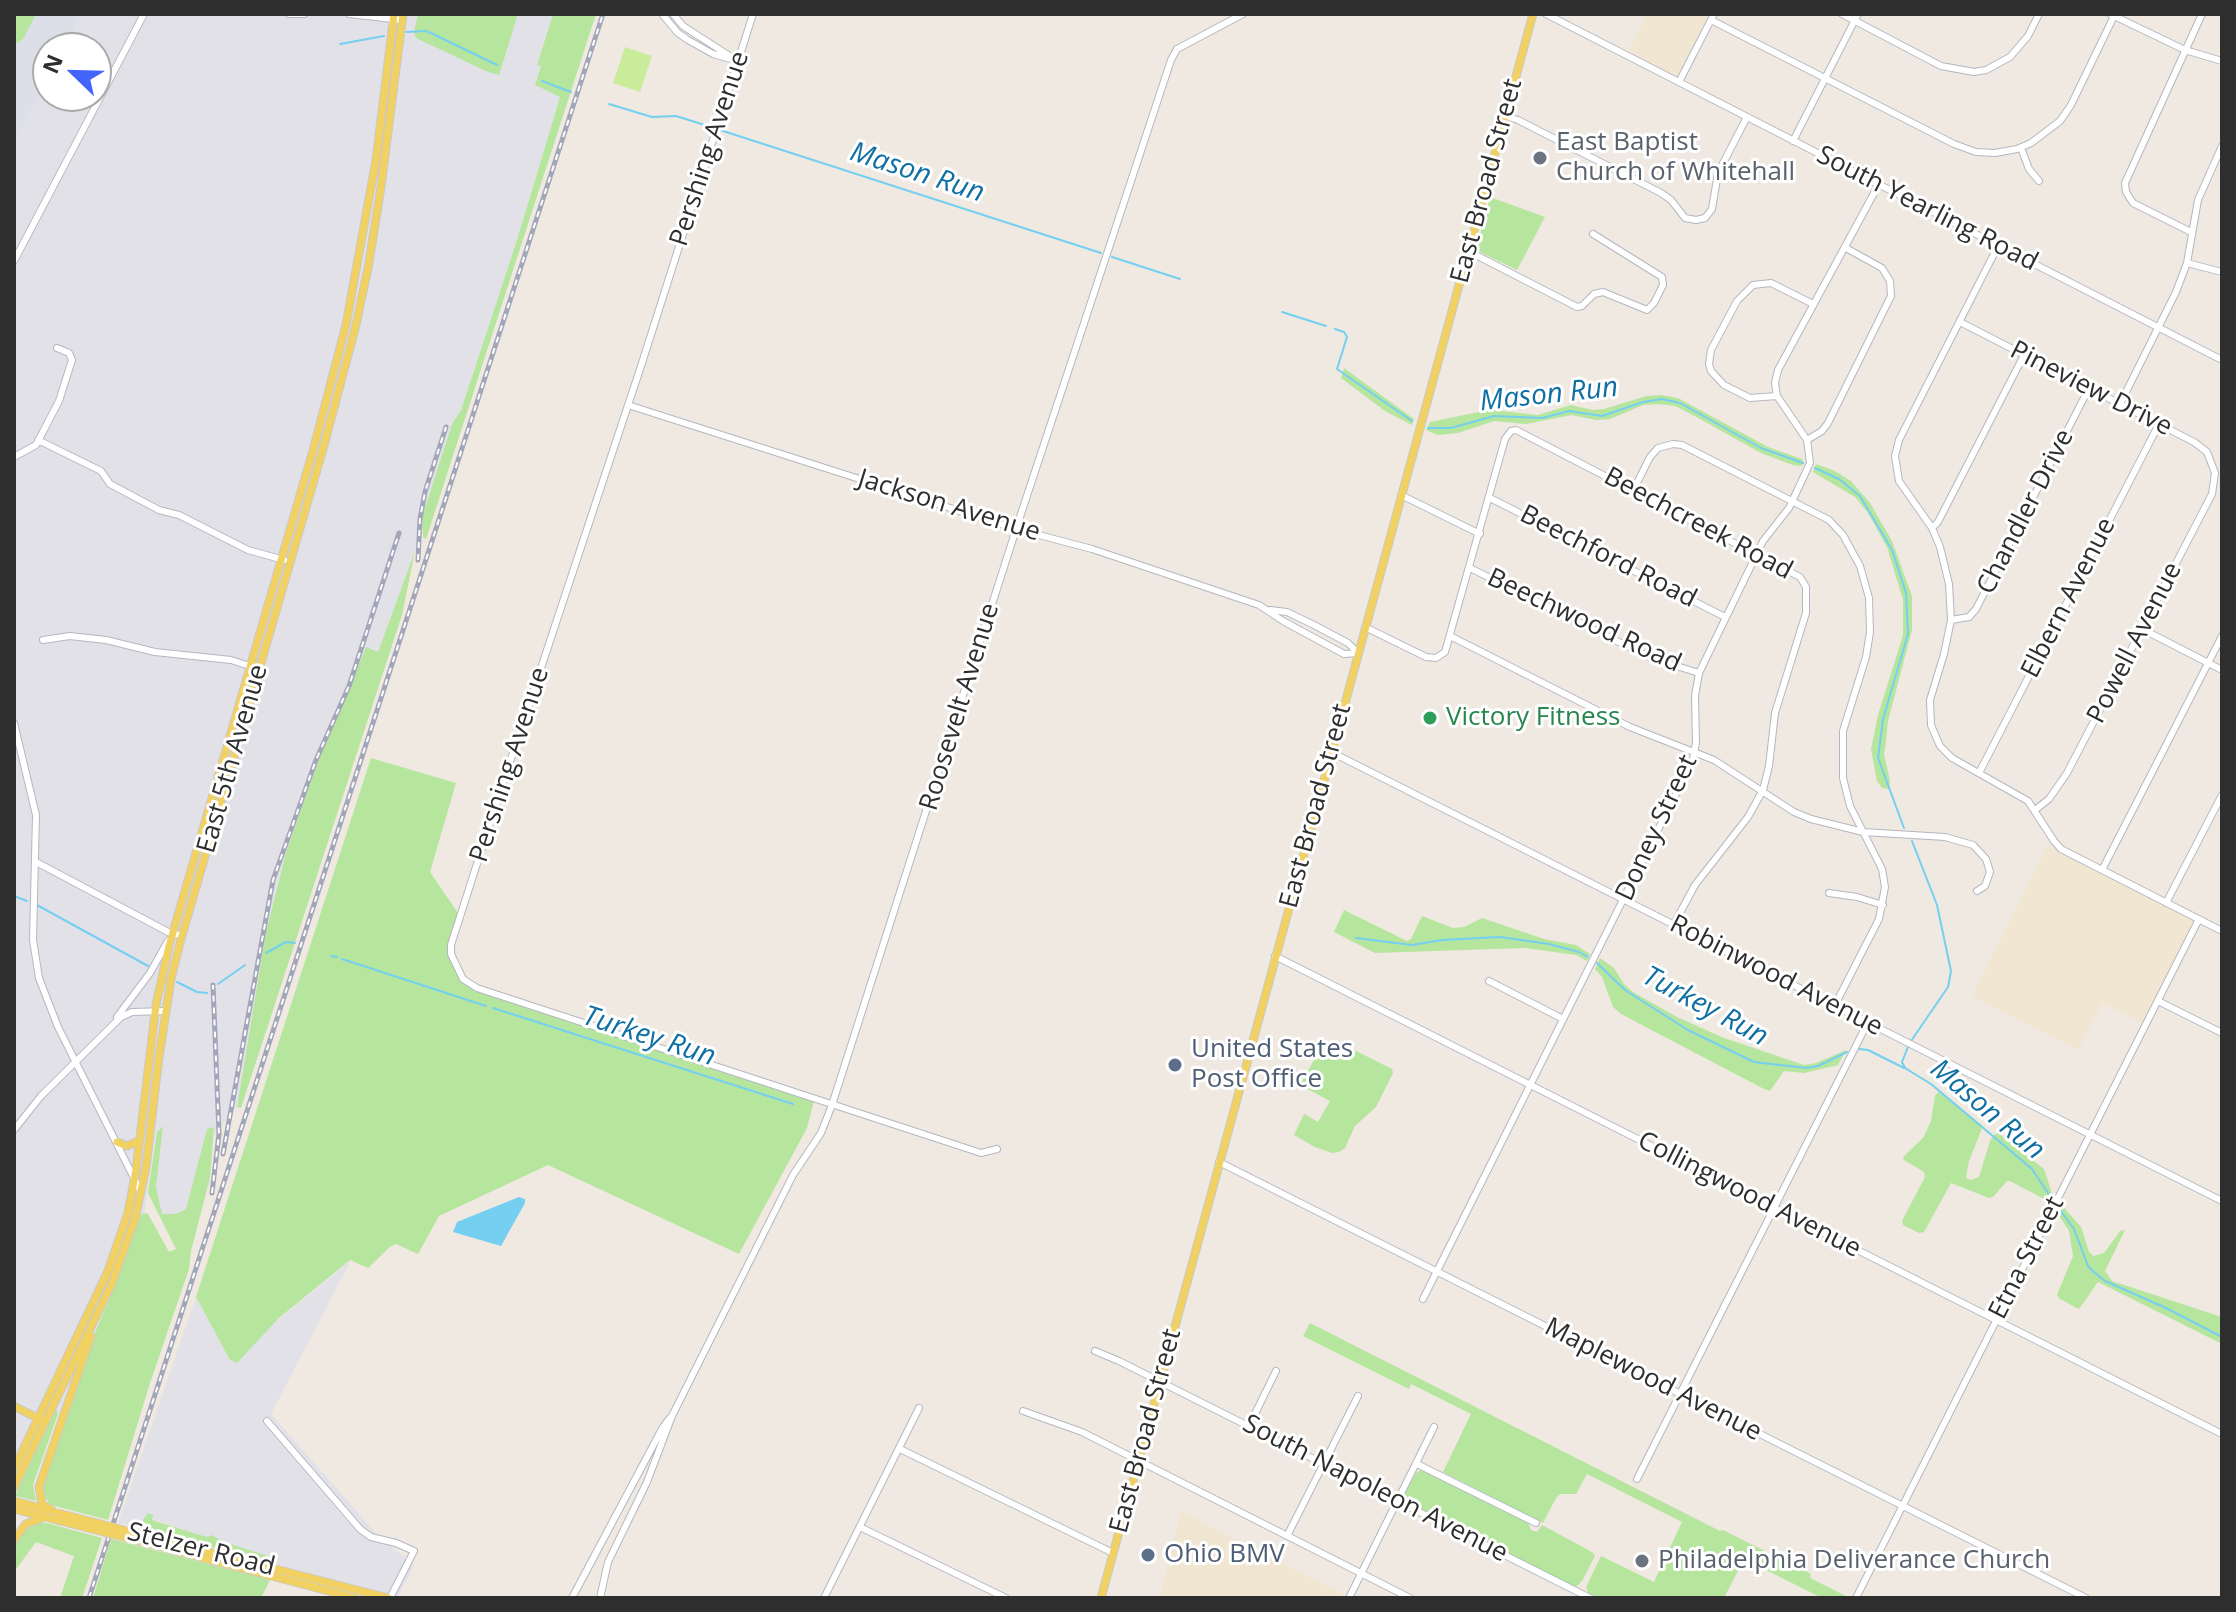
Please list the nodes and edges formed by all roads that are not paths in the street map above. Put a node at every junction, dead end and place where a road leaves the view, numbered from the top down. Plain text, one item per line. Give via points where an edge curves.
1 (144, 14) edge
2 (289, 14) edge
3 (304, 14) edge
4 (349, 14) edge
5 (662, 14) edge
6 (673, 14) edge
7 (753, 14) edge
8 (1243, 14) edge
9 (1533, 14) edge
10 (1546, 14) edge
11 (1842, 14) edge
12 (2039, 14) edge
13 (2202, 14) edge
14 (2113, 15) edge
15 (398, 17) edge
16 (1713, 17) edge
17 (1856, 18) edge
18 (2185, 50) junction
19 (738, 61) junction
20 (2222, 61) edge
21 (1825, 78) junction
22 (1679, 82) junction
23 (1505, 116) junction
24 (1747, 117) junction
25 (1793, 141) junction
26 (2222, 146) edge
27 (2021, 148) junction
28 (2039, 181) dead end
29 (1879, 184) junction
30 (2191, 232) junction
31 (1593, 234) dead end
32 (1998, 246) junction
33 (1846, 248) junction
34 (1468, 251) junction
35 (14, 261) edge
36 (2187, 263) junction
37 (2222, 272) edge
38 (1813, 304) junction
39 (1960, 322) junction
40 (2160, 328) junction
41 (57, 348) dead end
42 (2024, 355) junction
43 (2222, 360) edge
44 (2089, 388) junction
45 (1777, 396) junction
46 (2120, 404) junction
47 (628, 405) junction
48 (2159, 424) junction
49 (38, 440) junction
50 (1807, 440) junction
51 (14, 457) edge
52 (2214, 467) joint
53 (1634, 489) junction
54 (1401, 495) junction
55 (1490, 498) junction
56 (1793, 501) junction
57 (1932, 528) junction
58 (1016, 529) junction
59 (1480, 534) junction
60 (1757, 553) junction
61 (282, 559) junction
62 (291, 562) junction
63 (1470, 568) junction
64 (1270, 610) junction
65 (1287, 612) junction
66 (1725, 617) junction
67 (1951, 620) junction
68 (1283, 621) junction
69 (1365, 627) junction
70 (1320, 628) junction
71 (2142, 629) junction
72 (2222, 636) edge
73 (1452, 637) junction
74 (1315, 638) junction
75 (43, 640) dead end
76 (1358, 653) junction
77 (2208, 663) junction
78 (250, 666) junction
79 (259, 669) junction
80 (2222, 670) edge
81 (1699, 673) junction
82 (14, 723) edge
83 (1331, 752) junction
84 (1695, 752) junction
85 (1979, 773) junction
86 (1763, 790) junction
87 (2222, 795) edge
88 (2035, 810) junction
89 (1863, 832) junction
90 (36, 862) junction
91 (2102, 870) junction
92 (1977, 891) dead end
93 (1829, 893) dead end
94 (1624, 899) junction
95 (2166, 903) junction
96 (1883, 905) junction
97 (2199, 919) junction
98 (1674, 924) junction
99 (2222, 931) edge
100 (172, 934) junction
101 (182, 935) junction
102 (1275, 956) junction
103 (1489, 981) dead end
104 (2158, 1001) junction
105 (1835, 1005) junction
106 (155, 1011) junction
107 (166, 1011) junction
108 (1563, 1019) junction
109 (1868, 1022) junction
110 (109, 1026) junction
111 (2222, 1033) edge
112 (75, 1061) junction
113 (1530, 1085) junction
114 (832, 1105) junction
115 (14, 1130) edge
116 (2090, 1134) junction
117 (140, 1139) junction
118 (117, 1142) junction
119 (997, 1149) dead end
120 (1219, 1162) junction
121 (135, 1179) junction
122 (141, 1192) junction
123 (2222, 1201) edge
124 (1774, 1208) junction
125 (1436, 1271) junction
126 (109, 1290) junction
127 (1423, 1299) dead end
128 (1996, 1319) junction
129 (1095, 1351) dead end
130 (1276, 1371) dead end
131 (1159, 1382) junction
132 (1680, 1394) junction
133 (1358, 1396) dead end
134 (14, 1406) edge
135 (919, 1408) dead end
136 (1023, 1411) dead end
137 (672, 1416) junction
138 (41, 1420) junction
139 (267, 1421) dead end
140 (1249, 1426) junction
141 (1434, 1427) dead end
142 (2222, 1434) edge
143 (900, 1449) junction
144 (1138, 1461) junction
145 (1323, 1463) junction
146 (1417, 1464) junction
147 (14, 1469) edge
148 (1637, 1479) dead end
149 (14, 1487) edge
150 (14, 1501) edge
151 (1398, 1501) junction
152 (1902, 1505) junction
153 (14, 1509) edge
154 (54, 1515) junction
155 (1536, 1523) dead end
156 (860, 1527) junction
157 (1287, 1536) junction
158 (146, 1539) junction
159 (14, 1540) edge
160 (1113, 1553) junction
161 (1362, 1573) junction
162 (1579, 1596) edge
163 (355, 1598) edge
164 (389, 1598) edge
165 (572, 1598) edge
166 (600, 1598) edge
167 (824, 1598) edge
168 (1006, 1598) edge
169 (1101, 1598) edge
170 (1349, 1598) edge
171 (1410, 1598) edge
172 (1590, 1598) edge
173 (1856, 1598) edge
174 (2086, 1598) edge

1 - 35 street
2 - 3 street
4 - 15 street
5 - 19 street via 688,40
6 - 19 street via 698,38
7 - 19 street, Pershing Avenue
8 - 58 street, Roosevelt Avenue via 1181,46 1171,60
9 - 23 main road, East Broad Street
10 - 22 street, South Yearling Road
11 - 17 street
12 - 17 street via 2010,57 1986,70 1963,72 1941,66
13 - 18 street
14 - 18 street
14 - 27 street via 2066,113 2045,135
15 - 61 main road, East 5th Avenue via 359,266 330,393
15 - 62 main road, East 5th Avenue via 387,143 368,268 346,368
16 - 21 street
16 - 22 street
17 - 21 street
18 - 20 street
18 - 30 street via 2125,183 2133,203
19 - 47 street, Pershing Avenue
21 - 25 street
21 - 27 street via 1965,149 1995,153
22 - 24 street, South Yearling Road
23 - 24 street via 1661,193 1685,218 1696,220 1712,209 1718,173
23 - 34 main road, East Broad Street
24 - 25 street, South Yearling Road
25 - 29 street, South Yearling Road
26 - 30 street via 2198,200
27 - 28 street
29 - 32 street, South Yearling Road
29 - 33 street
30 - 36 street
31 - 34 street via 1662,277 1663,285 1647,310 1603,292 1577,307
32 - 39 street
32 - 40 street, South Yearling Road
33 - 38 street
33 - 50 street via 1882,268 1891,296 1828,423
34 - 54 main road, East Broad Street
36 - 37 street
36 - 40 street
38 - 45 street via 1778,370
38 - 45 street via 1771,283 1753,285 1737,301 1711,350 1711,371 1724,385 1750,398
39 - 42 street, Pineview Drive
39 - 57 street via 1895,456 1899,481
40 - 43 street, South Yearling Road
40 - 46 street
41 - 49 street via 72,360 59,401
42 - 44 street, Pineview Drive
42 - 57 street
44 - 46 street, Pineview Drive
44 - 67 street, Chandler Drive via 1976,609 1969,617
45 - 50 street
46 - 48 street, Pineview Drive
47 - 58 street, Jackson Avenue
47 - 114 street, Pershing Avenue via 451,954 463,979 477,988
48 - 52 street, Pineview Drive via 2200,446
48 - 85 street, Elbern Avenue
49 - 51 street
49 - 61 street via 101,471 110,484 159,510 248,550
50 - 56 street, Doney Street via 1810,463
52 - 71 street, Powell Avenue via 2212,494
53 - 55 street, Beechcreek Road via 1511,431
53 - 56 street via 1653,453 1673,444
53 - 60 street, Beechcreek Road
54 - 59 street, Beechwood Road
54 - 69 main road, East Broad Street
55 - 59 street
55 - 66 street, Beechford Road
56 - 60 street, Doney Street
56 - 89 street via 1829,520 1843,535 1867,588 1870,632 1843,731 1841,762 1846,794
57 - 67 street via 1946,566
58 - 64 street, Jackson Avenue
58 - 114 street, Roosevelt Avenue
59 - 63 street
60 - 66 street, Doney Street
60 - 86 street, Beechcreek Road via 1796,573 1807,594 1775,713
61 - 62 street
61 - 78 main road, East 5th Avenue
62 - 79 main road, East 5th Avenue
63 - 73 street
63 - 81 street, Beechwood Road via 1651,658
64 - 65 street, Jackson Avenue
64 - 68 street, Jackson Avenue
65 - 68 street
65 - 70 street, Jackson Avenue
66 - 81 street, Doney Street
67 - 85 street via 1929,717 1945,752
68 - 74 street, Jackson Avenue
69 - 73 street via 1431,658 1445,652
69 - 76 main road, East Broad Street
70 - 74 street
70 - 76 street, Jackson Avenue
71 - 77 street
71 - 88 street, Powell Avenue via 2067,773
72 - 77 street
73 - 84 street via 1630,727
74 - 76 street, Jackson Avenue via 1344,654
75 - 78 street via 106,640
76 - 83 main road, East Broad Street
77 - 80 street
77 - 91 street
78 - 79 street
78 - 100 main road, East 5th Avenue
79 - 101 main road, East 5th Avenue
81 - 84 street, Doney Street
82 - 90 street via 36,815
83 - 94 street, Robinwood Avenue
83 - 102 main road, East Broad Street
84 - 86 street
84 - 94 street, Doney Street
85 - 88 street via 2019,794
86 - 89 street via 1794,812
86 - 98 street, Beechcreek Road via 1695,885
87 - 95 street
88 - 91 street via 2061,849
89 - 92 street via 1945,837 1973,845 1990,872
89 - 96 street via 1882,869
90 - 100 street
90 - 112 street via 33,940 39,978
91 - 95 street
93 - 96 street
94 - 98 street, Robinwood Avenue
94 - 108 street, Doney Street
95 - 97 street
96 - 105 street
97 - 99 street
97 - 104 street, Etna Street
98 - 105 street, Robinwood Avenue
100 - 101 street
100 - 106 main road, East 5th Avenue
100 - 110 street
101 - 107 main road, East 5th Avenue
102 - 113 street, Collingwood Avenue
102 - 120 main road, East Broad Street
103 - 108 street
104 - 111 street
104 - 116 street, Etna Street
105 - 109 street, Robinwood Avenue
106 - 107 street
106 - 110 street via 129,1013
106 - 117 main road, East 5th Avenue
107 - 122 main road, East 5th Avenue
108 - 113 street, Doney Street
109 - 116 street, Robinwood Avenue
109 - 124 street
110 - 112 street
112 - 115 street
112 - 118 street
113 - 124 street, Collingwood Avenue
113 - 125 street, Doney Street
114 - 119 street, Pershing Avenue via 981,1153
114 - 137 street, Roosevelt Avenue
116 - 123 street, Robinwood Avenue
116 - 128 street, Etna Street
117 - 118 main road via 127,1146
117 - 121 main road, East 5th Avenue
118 - 121 street
120 - 125 street, Maplewood Avenue
120 - 131 main road, East Broad Street
121 - 122 street
121 - 138 main road, East 5th Avenue via 112,1262
122 - 126 main road, East 5th Avenue
124 - 128 street, Collingwood Avenue
124 - 132 street
125 - 127 street, Doney Street
125 - 132 street, Maplewood Avenue
126 - 138 main road, East 5th Avenue
126 - 154 main road via 39,1487 42,1504
128 - 142 street, Collingwood Avenue
128 - 152 street, Etna Street
129 - 131 street, South Napoleon Avenue
130 - 140 street
131 - 140 street, South Napoleon Avenue
131 - 144 main road, East Broad Street
132 - 148 street
132 - 152 street, Maplewood Avenue
133 - 145 street
134 - 138 main road
135 - 143 street
136 - 144 street via 1070,1426
137 - 165 street, Roosevelt Avenue
137 - 166 street, Roosevelt Avenue via 608,1562
138 - 147 main road, East 5th Avenue
138 - 149 main road, East 5th Avenue
139 - 164 street via 360,1529 414,1551
140 - 145 street, South Napoleon Avenue
141 - 146 street
143 - 156 street
143 - 160 street
144 - 157 street
144 - 160 main road, East Broad Street
145 - 151 street, South Napoleon Avenue
145 - 157 street
146 - 151 street
146 - 155 street
150 - 154 main road, Stelzer Road
151 - 161 street
151 - 162 street, South Napoleon Avenue
152 - 173 street, Etna Street
152 - 174 street, Maplewood Avenue
153 - 154 main road, Stelzer Road
154 - 158 main road, Stelzer Road, bridge
154 - 159 main road via 26,1524
156 - 167 street
156 - 168 street
157 - 161 street
158 - 163 main road, Stelzer Road
158 - 164 main road, Stelzer Road
160 - 169 main road, East Broad Street
161 - 170 street
161 - 171 street
162 - 172 street, South Napoleon Avenue

